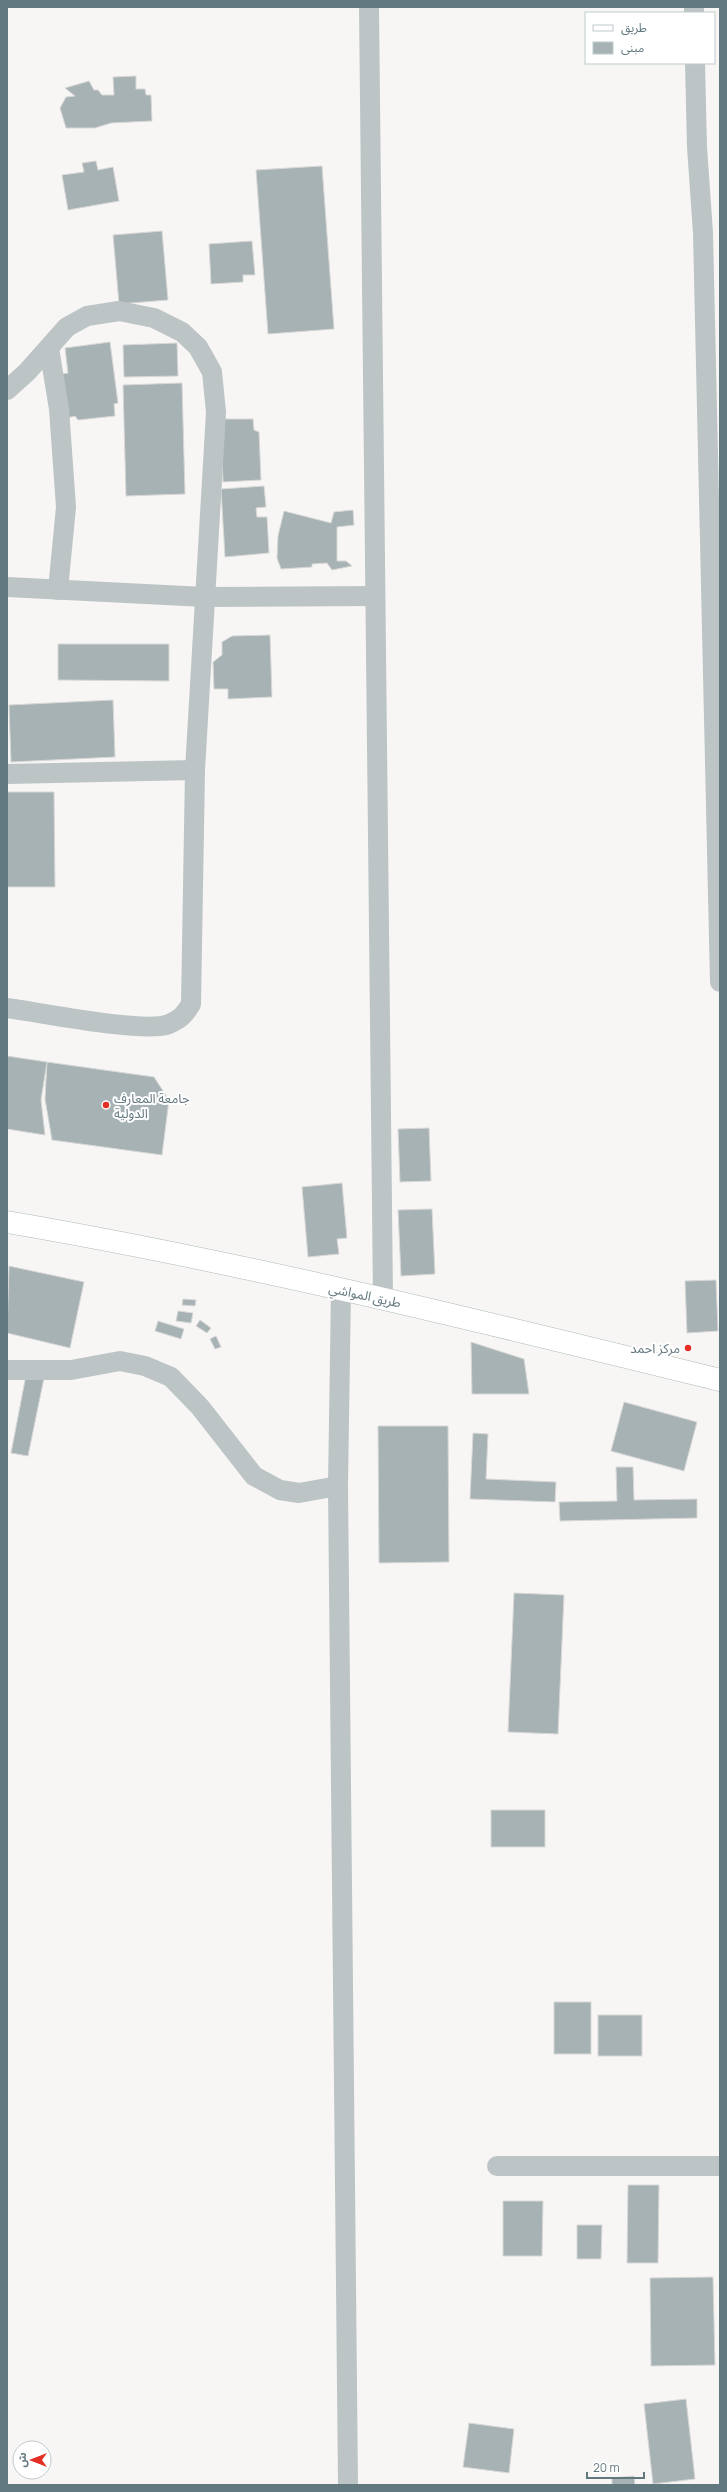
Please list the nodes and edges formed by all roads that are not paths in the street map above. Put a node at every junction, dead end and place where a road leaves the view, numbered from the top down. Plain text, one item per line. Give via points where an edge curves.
1 (369, 7) edge
2 (695, 64) edge
3 (711, 232) edge
4 (49, 348) junction
5 (7, 390) edge
6 (7, 587) edge
7 (58, 590) junction
8 (376, 596) junction
9 (205, 597) junction
10 (195, 770) junction
11 (7, 774) edge
12 (720, 982) edge
13 (7, 1008) edge
14 (7, 1222) edge
15 (341, 1289) junction
16 (383, 1298) junction
17 (7, 1370) edge
18 (720, 1380) edge
19 (338, 1486) junction
20 (497, 2166) dead end
21 (720, 2166) edge
22 (348, 2485) edge

1 - 8 street
2 - 3 street via 697,147
3 - 12 street
4 - 5 street
4 - 7 street via 59,409 66,507
4 - 9 street via 67,327 87,316 119,312 154,318 182,332 198,347 212,372 216,412
6 - 7 street
7 - 9 street
8 - 9 street
8 - 16 street
9 - 10 street
10 - 11 street
10 - 13 street via 191,1004 184,1016 168,1025 140,1027
14 - 15 main road, طريق المواشي via 83,1235
15 - 16 main road, طريق المواشي
15 - 19 street
16 - 18 main road, طريق المواشي
17 - 19 street via 71,1370 120,1360 145,1366 171,1377 200,1406 254,1476 280,1490 299,1493
19 - 22 street
20 - 21 street

